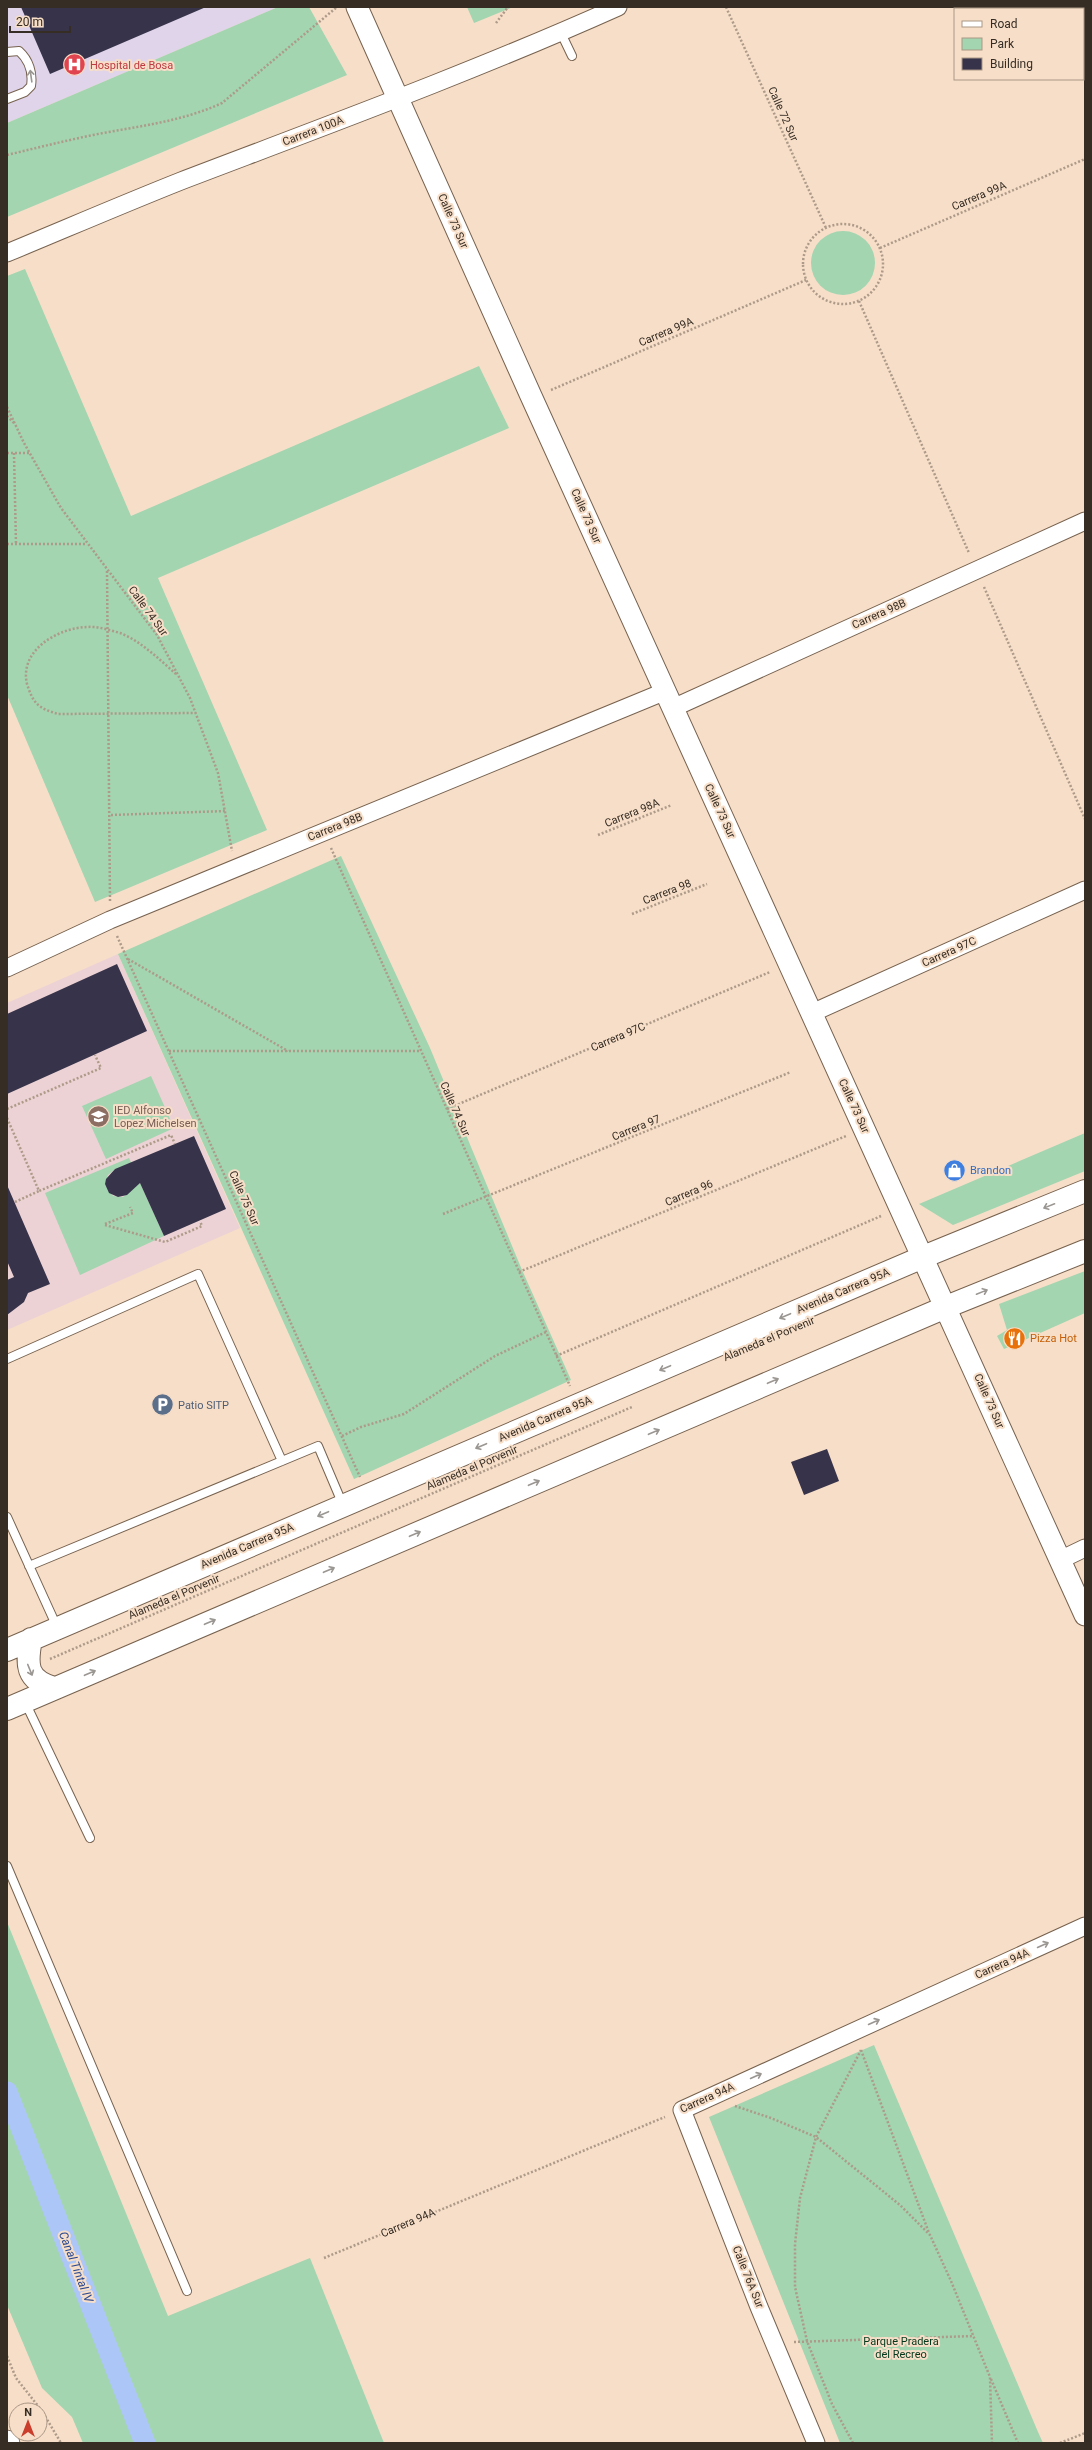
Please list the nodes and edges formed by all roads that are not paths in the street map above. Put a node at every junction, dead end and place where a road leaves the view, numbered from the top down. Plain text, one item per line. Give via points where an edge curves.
1 (357, 7) edge
2 (618, 7) edge
3 (561, 32) junction
4 (7, 52) edge
5 (572, 56) dead end
6 (7, 99) edge
7 (399, 99) junction
8 (7, 253) edge
9 (1085, 521) edge
10 (669, 700) junction
11 (1085, 890) edge
12 (7, 968) edge
13 (812, 1014) junction
14 (1085, 1191) edge
15 (1085, 1250) edge
16 (923, 1257) junction
17 (946, 1307) junction
18 (7, 1359) edge
19 (282, 1461) junction
20 (343, 1505) junction
21 (7, 1517) edge
22 (1085, 1548) edge
23 (1060, 1560) junction
24 (29, 1566) junction
25 (1085, 1615) edge
26 (57, 1627) junction
27 (31, 1639) junction
28 (7, 1650) edge
29 (54, 1688) junction
30 (16, 1705) edge
31 (90, 1838) dead end
32 (7, 1866) edge
33 (1085, 1926) edge
34 (682, 2110) joint
35 (187, 2291) dead end
36 (7, 2439) edge
37 (814, 2442) edge
38 (10, 2443) edge

1 - 7 street, Calle 73 Sur
2 - 3 street, Carrera 100A
3 - 5 lane
3 - 7 street, Carrera 100A
6 -> 4 lane via 25,92 31,86 33,76 25,56 19,51
7 - 8 street, Carrera 100A via 179,182
7 - 10 street, Calle 73 Sur
9 - 10 street, Carrera 98B
10 - 12 street, Carrera 98B via 324,832 110,920
10 - 13 street, Calle 73 Sur
11 - 13 street, Carrera 97C
13 - 16 street, Calle 73 Sur
14 -> 16 main road, Avenida Carrera 95A
17 -> 15 main road
16 - 17 street, Calle 73 Sur
16 -> 20 main road, Avenida Carrera 95A
17 - 23 street, Calle 73 Sur
29 -> 17 main road
18 - 19 lane via 198,1274
19 - 20 lane via 318,1446
19 - 24 lane
20 -> 26 main road, Avenida Carrera 95A
21 - 24 lane
22 - 23 street
23 - 25 street, Calle 73 Sur
24 - 26 lane
26 - 27 main road, Avenida Carrera 95A
27 - 28 main road, Avenida Carrera 95A
27 -> 29 main road via 28,1661 31,1674 42,1684
29 - 30 main road
30 - 31 lane
32 - 35 lane
34 -> 33 street, Carrera 94A
34 - 37 street, Calle 76A Sur
36 - 38 street

